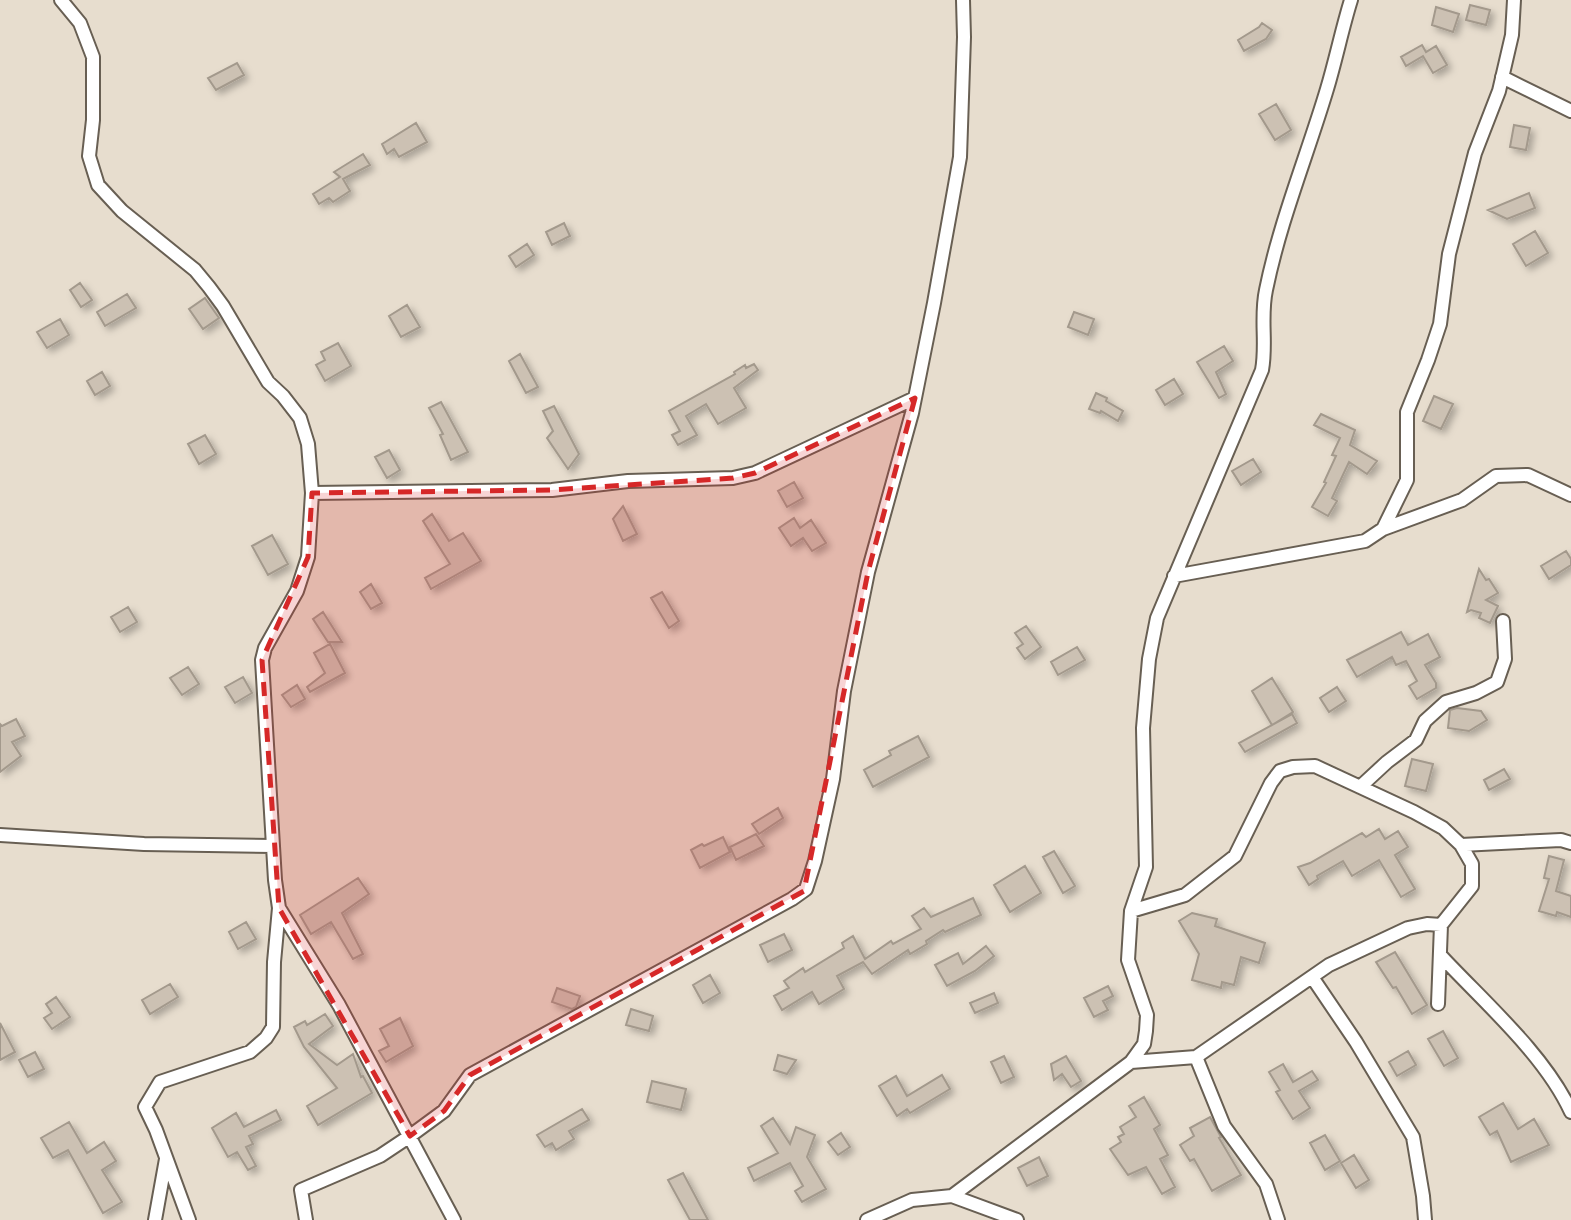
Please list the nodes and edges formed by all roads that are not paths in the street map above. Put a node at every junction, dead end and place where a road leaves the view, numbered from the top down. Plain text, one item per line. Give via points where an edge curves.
1 (61, 0) edge
2 (963, 0) edge
3 (1351, 0) edge
4 (1514, 0) edge
5 (1502, 77) junction
6 (1571, 111) edge
7 (915, 398) junction
8 (312, 494) junction
9 (1571, 495) edge
10 (1382, 529) junction
11 (1174, 576) junction
12 (1503, 621) dead end
13 (1360, 787) junction
14 (0, 835) edge
15 (1571, 844) edge
16 (1461, 845) junction
17 (273, 846) junction
18 (279, 908) junction
19 (1131, 911) junction
20 (1441, 925) junction
21 (1441, 957) junction
22 (1312, 977) junction
23 (1438, 1004) dead end
24 (1196, 1057) junction
25 (1131, 1062) junction
26 (1571, 1112) edge
27 (410, 1136) junction
28 (166, 1158) junction
29 (952, 1196) junction
30 (155, 1220) edge
31 (189, 1220) edge
32 (306, 1220) edge
33 (454, 1220) edge
34 (867, 1220) edge
35 (1017, 1220) edge
36 (1278, 1220) edge
37 (1425, 1220) edge

1 - 8 street via 80,23 93,57 89,156 97,185 195,270 223,306 268,382 300,418 308,444
2 - 7 street via 960,157
3 - 11 street via 1266,291 1262,370
4 - 5 street
5 - 6 street
5 - 10 street via 1475,153 1449,254 1440,324 1407,412 1407,480
7 - 8 street via 755,473 733,478 628,481 552,490
7 - 27 street via 868,572 844,691 833,779 806,889 470,1075 444,1111
8 - 17 street via 308,557 297,591 262,660
9 - 10 street via 1528,475 1496,476 1462,500
10 - 11 street via 1365,541
11 - 19 street via 1157,618 1149,659 1143,728 1146,867
12 - 13 street via 1505,659 1497,682 1446,702 1425,721 1416,740
13 - 16 street via 1415,811
13 - 19 street via 1315,766 1280,771 1235,856 1185,895
14 - 17 street
15 - 16 street
16 - 20 street via 1472,864 1472,886
17 - 18 street
18 - 27 street via 339,1005
18 - 28 street via 273,1027 250,1052 160,1082 145,1107
19 - 25 street via 1128,960 1147,1015 1144,1044
20 - 21 street
20 - 22 street via 1408,928
21 - 23 street
21 - 26 street via 1534,1056
22 - 24 street
22 - 37 street via 1413,1137
24 - 25 street
24 - 36 street via 1224,1126 1266,1184
25 - 29 street
27 - 32 street via 380,1156 301,1190
27 - 33 street
28 - 30 street
28 - 31 street
29 - 34 street via 912,1200
29 - 35 street

